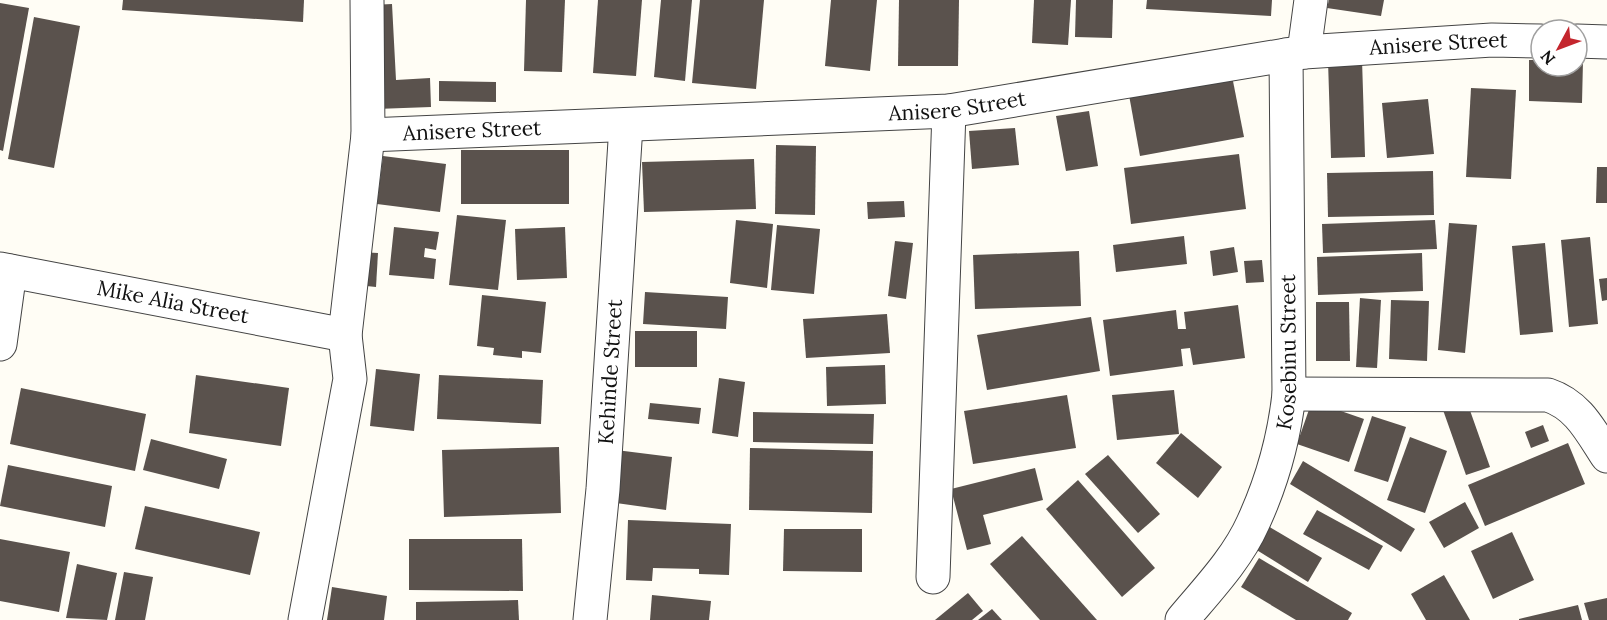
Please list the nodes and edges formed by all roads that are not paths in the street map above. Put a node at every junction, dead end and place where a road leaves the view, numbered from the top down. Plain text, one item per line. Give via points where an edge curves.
1 (367, 0) edge
2 (1311, 0) edge
3 (1529, 41) edge
4 (1589, 41) edge
5 (1607, 42) edge
6 (1295, 53) junction
7 (949, 111) junction
8 (626, 124) junction
9 (368, 135) junction
10 (5, 270) edge
11 (345, 335) junction
12 (0, 344) edge
13 (1289, 394) junction
14 (1607, 456) edge
15 (933, 577) dead end
16 (305, 620) edge
17 (590, 620) edge
18 (1182, 620) edge

1 - 9 street
2 - 6 street, Kosebinu Street
3 - 6 street, Anisere Street
4 - 5 street
6 - 7 street, Anisere Street
6 - 13 street, Kosebinu Street
7 - 8 street, Anisere Street
7 - 15 street
8 - 9 street, Anisere Street
8 - 17 street, Kehinde Street via 603,489
9 - 11 street
10 - 11 street, Mike Alia Street
10 - 12 street
11 - 16 street via 350,379
13 - 14 street via 1548,395 1565,400 1580,414
13 - 18 street, Kosebinu Street via 1284,436 1253,524 1228,564

